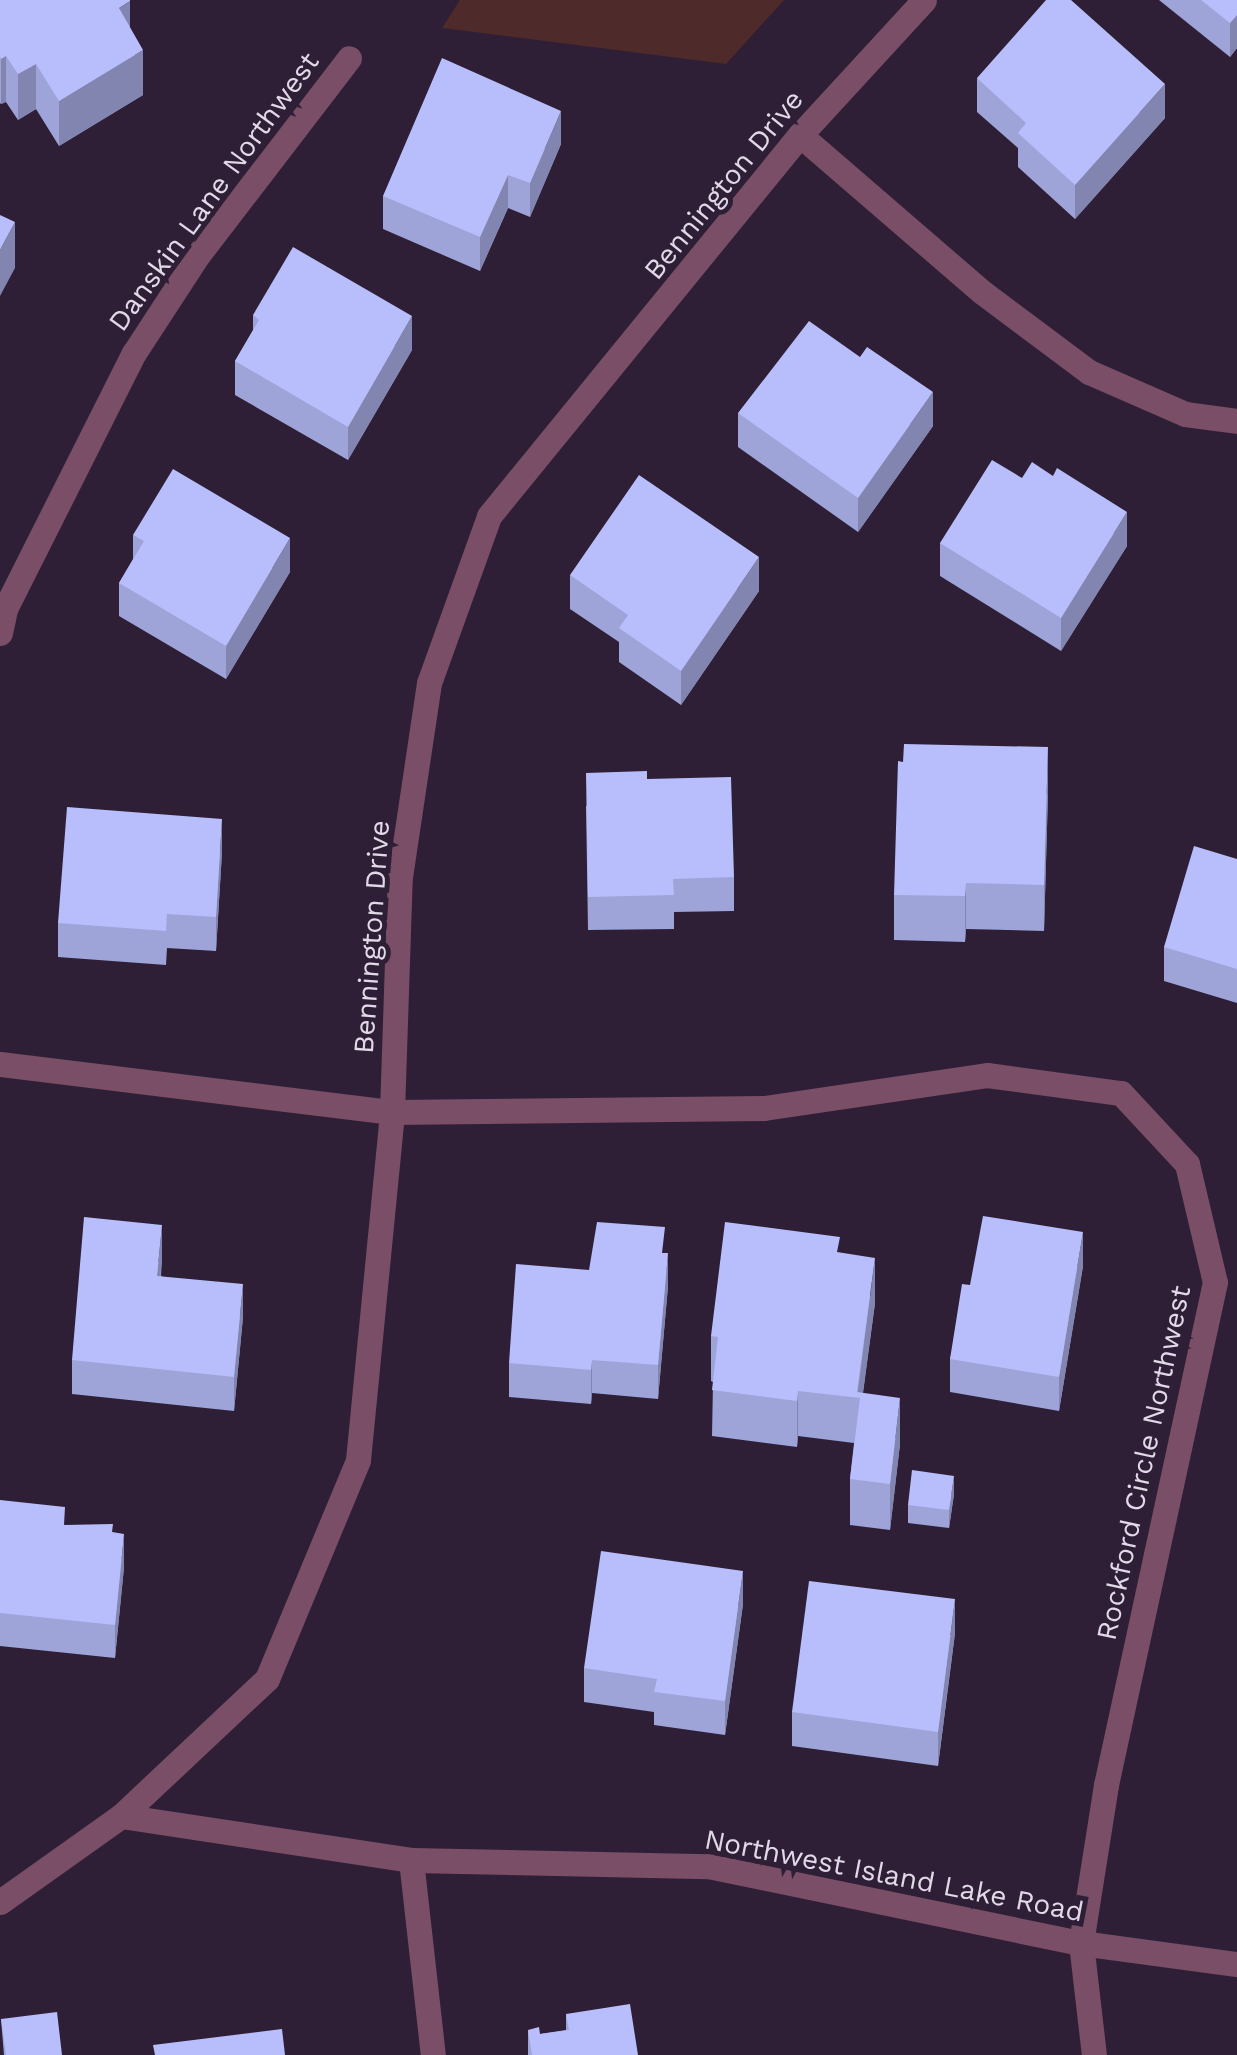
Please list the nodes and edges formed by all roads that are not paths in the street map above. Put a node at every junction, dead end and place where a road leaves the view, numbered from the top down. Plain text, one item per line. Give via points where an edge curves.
1 (924, 0) edge
2 (348, 58) dead end
3 (800, 135) junction
4 (1237, 421) edge
5 (0, 633) edge
6 (0, 1064) edge
7 (392, 1112) junction
8 (120, 1816) junction
9 (411, 1860) junction
10 (0, 1902) edge
11 (1081, 1943) junction
12 (1237, 1964) edge
13 (432, 2055) edge
14 (1094, 2055) edge

1 - 3 street, Bennington Drive
2 - 5 street, Danskin Lane Northwest via 134,352
3 - 4 street via 982,292 1088,372 1185,414
3 - 7 street, Bennington Drive via 489,516 428,683 400,877
6 - 7 street, Rockford Circle Northwest
7 - 8 street, Bennington Drive via 358,1460 267,1679
7 - 11 street, Rockford Circle Northwest via 764,1108 987,1076 1121,1092 1186,1164 1215,1282 1106,1785
8 - 9 street, Northwest Island Lake Road
8 - 10 street, Bennington Drive
9 - 11 street, Northwest Island Lake Road via 708,1866
9 - 13 street
11 - 12 street, Northwest Island Lake Road
11 - 14 street, Rockford Circle Northwest

